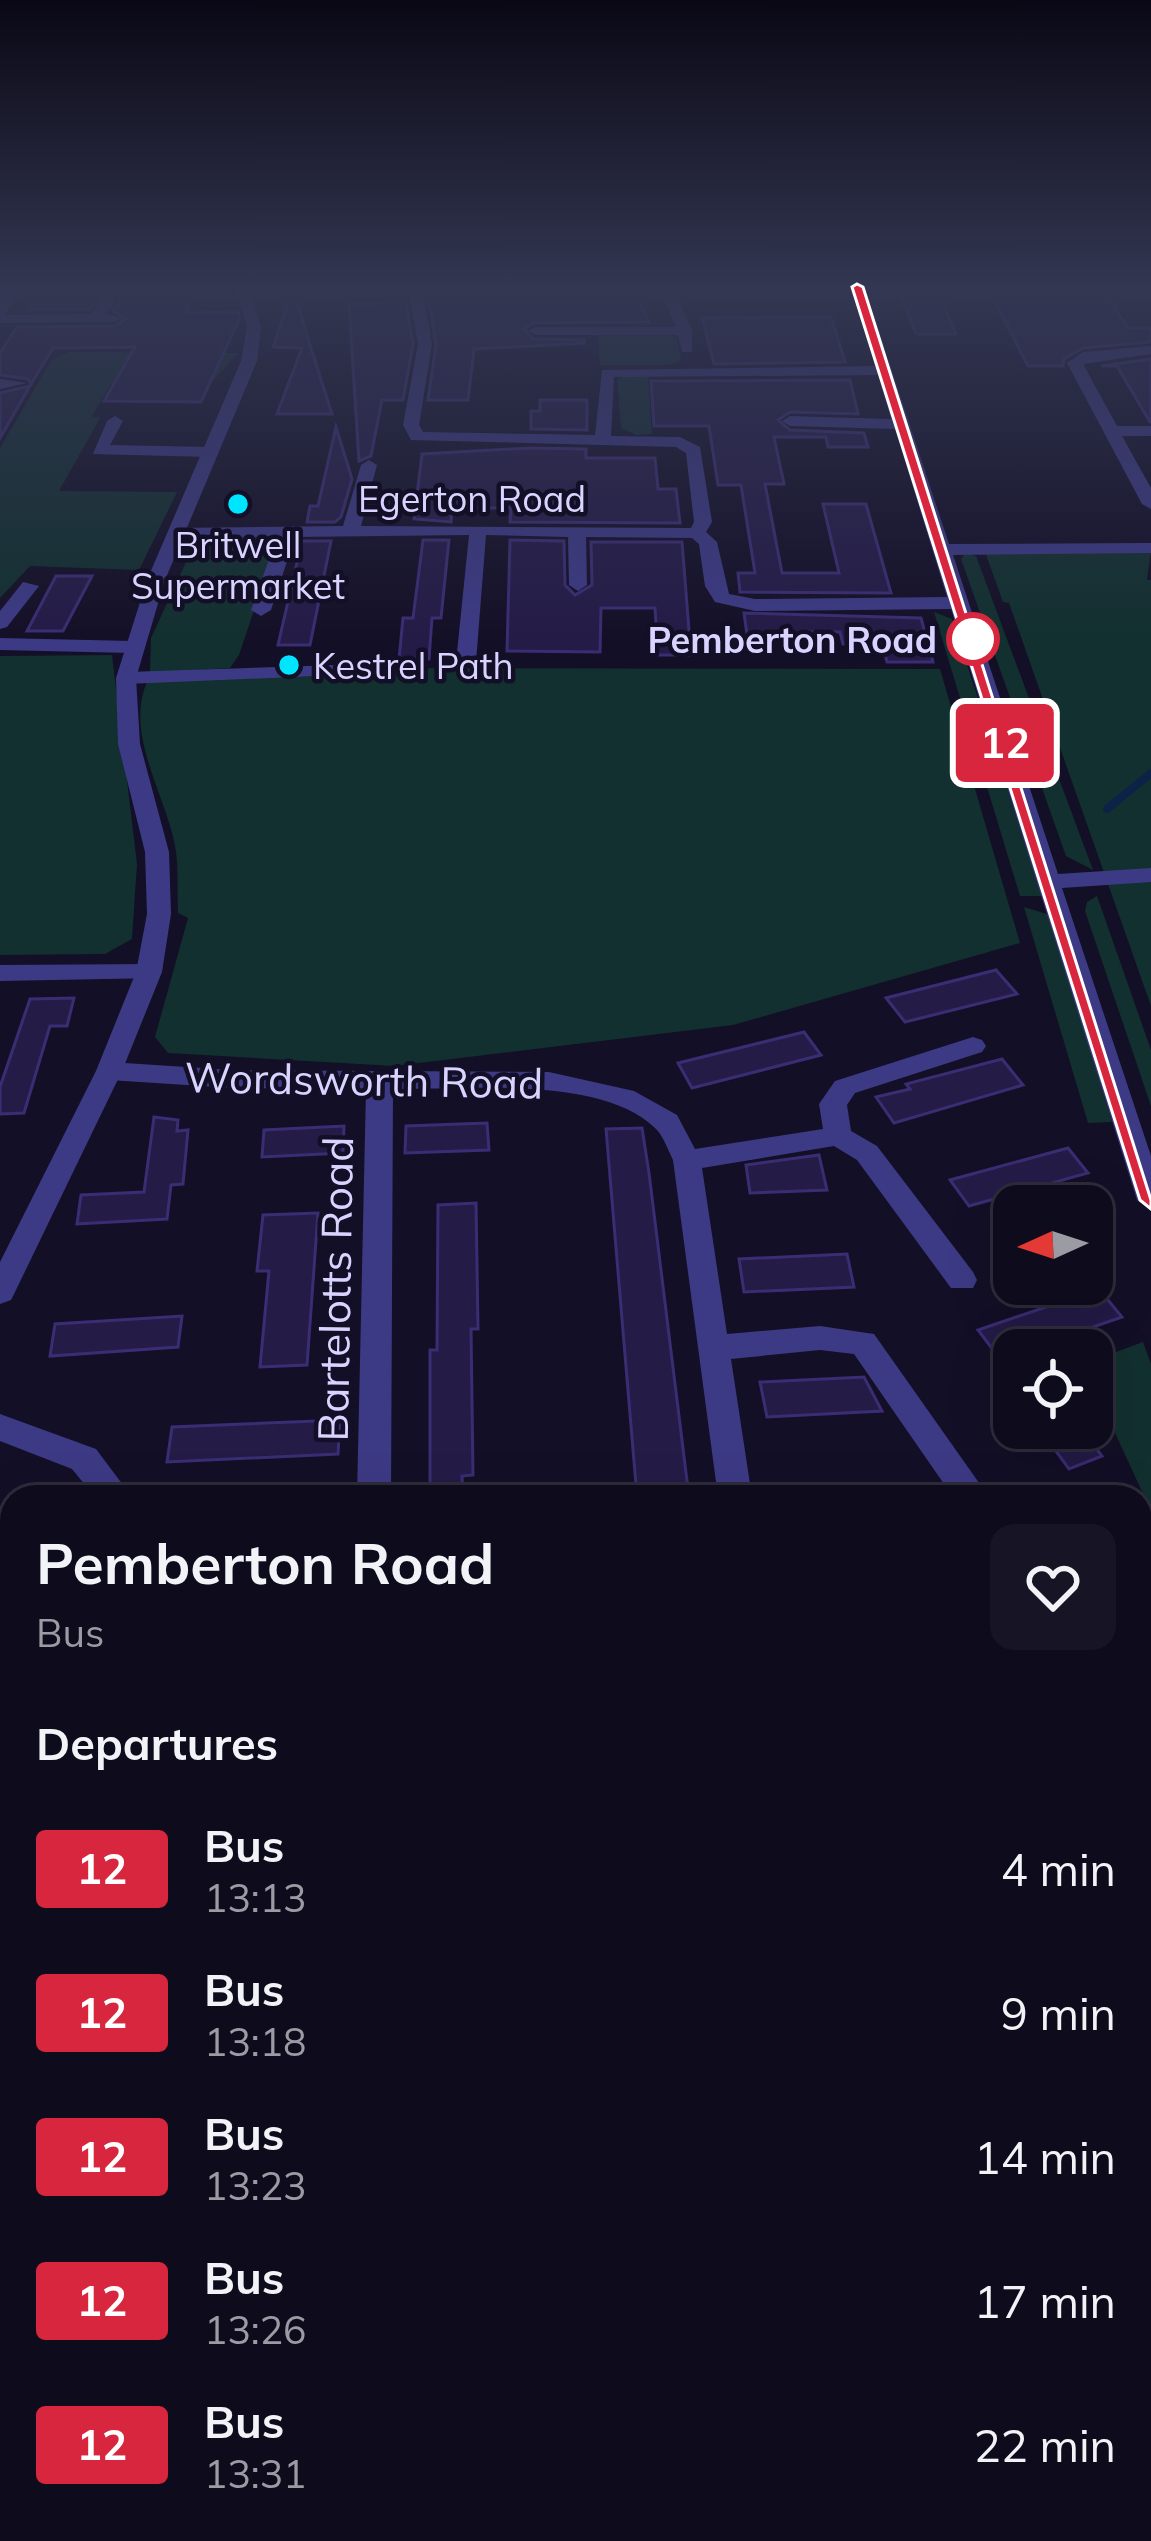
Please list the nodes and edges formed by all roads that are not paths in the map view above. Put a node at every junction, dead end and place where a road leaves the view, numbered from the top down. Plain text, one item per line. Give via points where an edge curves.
1 (230, 406) edge
2 (414, 406) edge
3 (605, 406) edge
4 (894, 406) edge
5 (1098, 406) edge
6 (115, 422) dead end
7 (790, 422) dead end
8 (899, 424) junction
9 (1111, 431) junction
10 (1151, 431) edge
11 (603, 441) junction
12 (210, 452) junction
13 (369, 465) dead end
14 (1151, 504) edge
15 (478, 530) junction
16 (577, 531) junction
17 (350, 532) junction
18 (176, 533) junction
19 (287, 533) junction
20 (696, 533) junction
21 (1151, 548) edge
22 (943, 550) junction
23 (578, 585) dead end
24 (30, 586) dead end
25 (962, 603) junction
26 (261, 610) dead end
27 (0, 622) edge
28 (0, 644) edge
29 (132, 647) junction
30 (466, 662) dead end
31 (335, 671) dead end
32 (126, 678) junction
33 (1151, 875) edge
34 (1048, 882) junction
35 (148, 972) junction
36 (0, 973) edge
37 (973, 1046) dead end
38 (109, 1071) junction
39 (380, 1081) junction
40 (838, 1136) junction
41 (688, 1160) junction
42 (1151, 1200) edge
43 (962, 1280) dead end
44 (0, 1292) edge
45 (714, 1348) junction
46 (0, 1427) edge
47 (106, 1485) edge
48 (374, 1485) edge
49 (733, 1485) edge
50 (963, 1485) edge

1 - 12 street
2 - 11 street via 417,437
3 - 11 street
4 - 8 street
5 - 9 street
6 - 12 street via 99,450
7 - 8 street
8 - 22 street
9 - 10 street
9 - 14 street
11 - 20 street via 662,440 694,451 703,521
12 - 18 street
13 - 17 street
15 - 16 street, Egerton Road
15 - 17 street, Egerton Road
15 - 30 street
16 - 20 street, Egerton Road
16 - 23 street
17 - 19 street, Egerton Road
18 - 19 street, Egerton Road
18 - 29 street
19 - 26 street
20 - 25 street via 708,542 717,594 739,603
21 - 22 street
22 - 25 street
24 - 27 street
25 - 34 street
28 - 29 street
29 - 32 street
31 - 32 street
32 - 35 street via 129,744 157,852 159,914
33 - 34 street
34 - 42 street
35 - 36 street
35 - 38 street
37 - 40 street via 845,1087 833,1104
38 - 39 street, Wordsworth Road
38 - 44 street
39 - 41 street, Wordsworth Road via 549,1081 624,1098 667,1122
39 - 48 street, Bartelotts Road
40 - 41 street
40 - 43 street via 867,1153
41 - 45 street, Wordsworth Road
45 - 49 street, Wordsworth Road
45 - 50 street via 820,1338 862,1343
46 - 47 street via 84,1459

